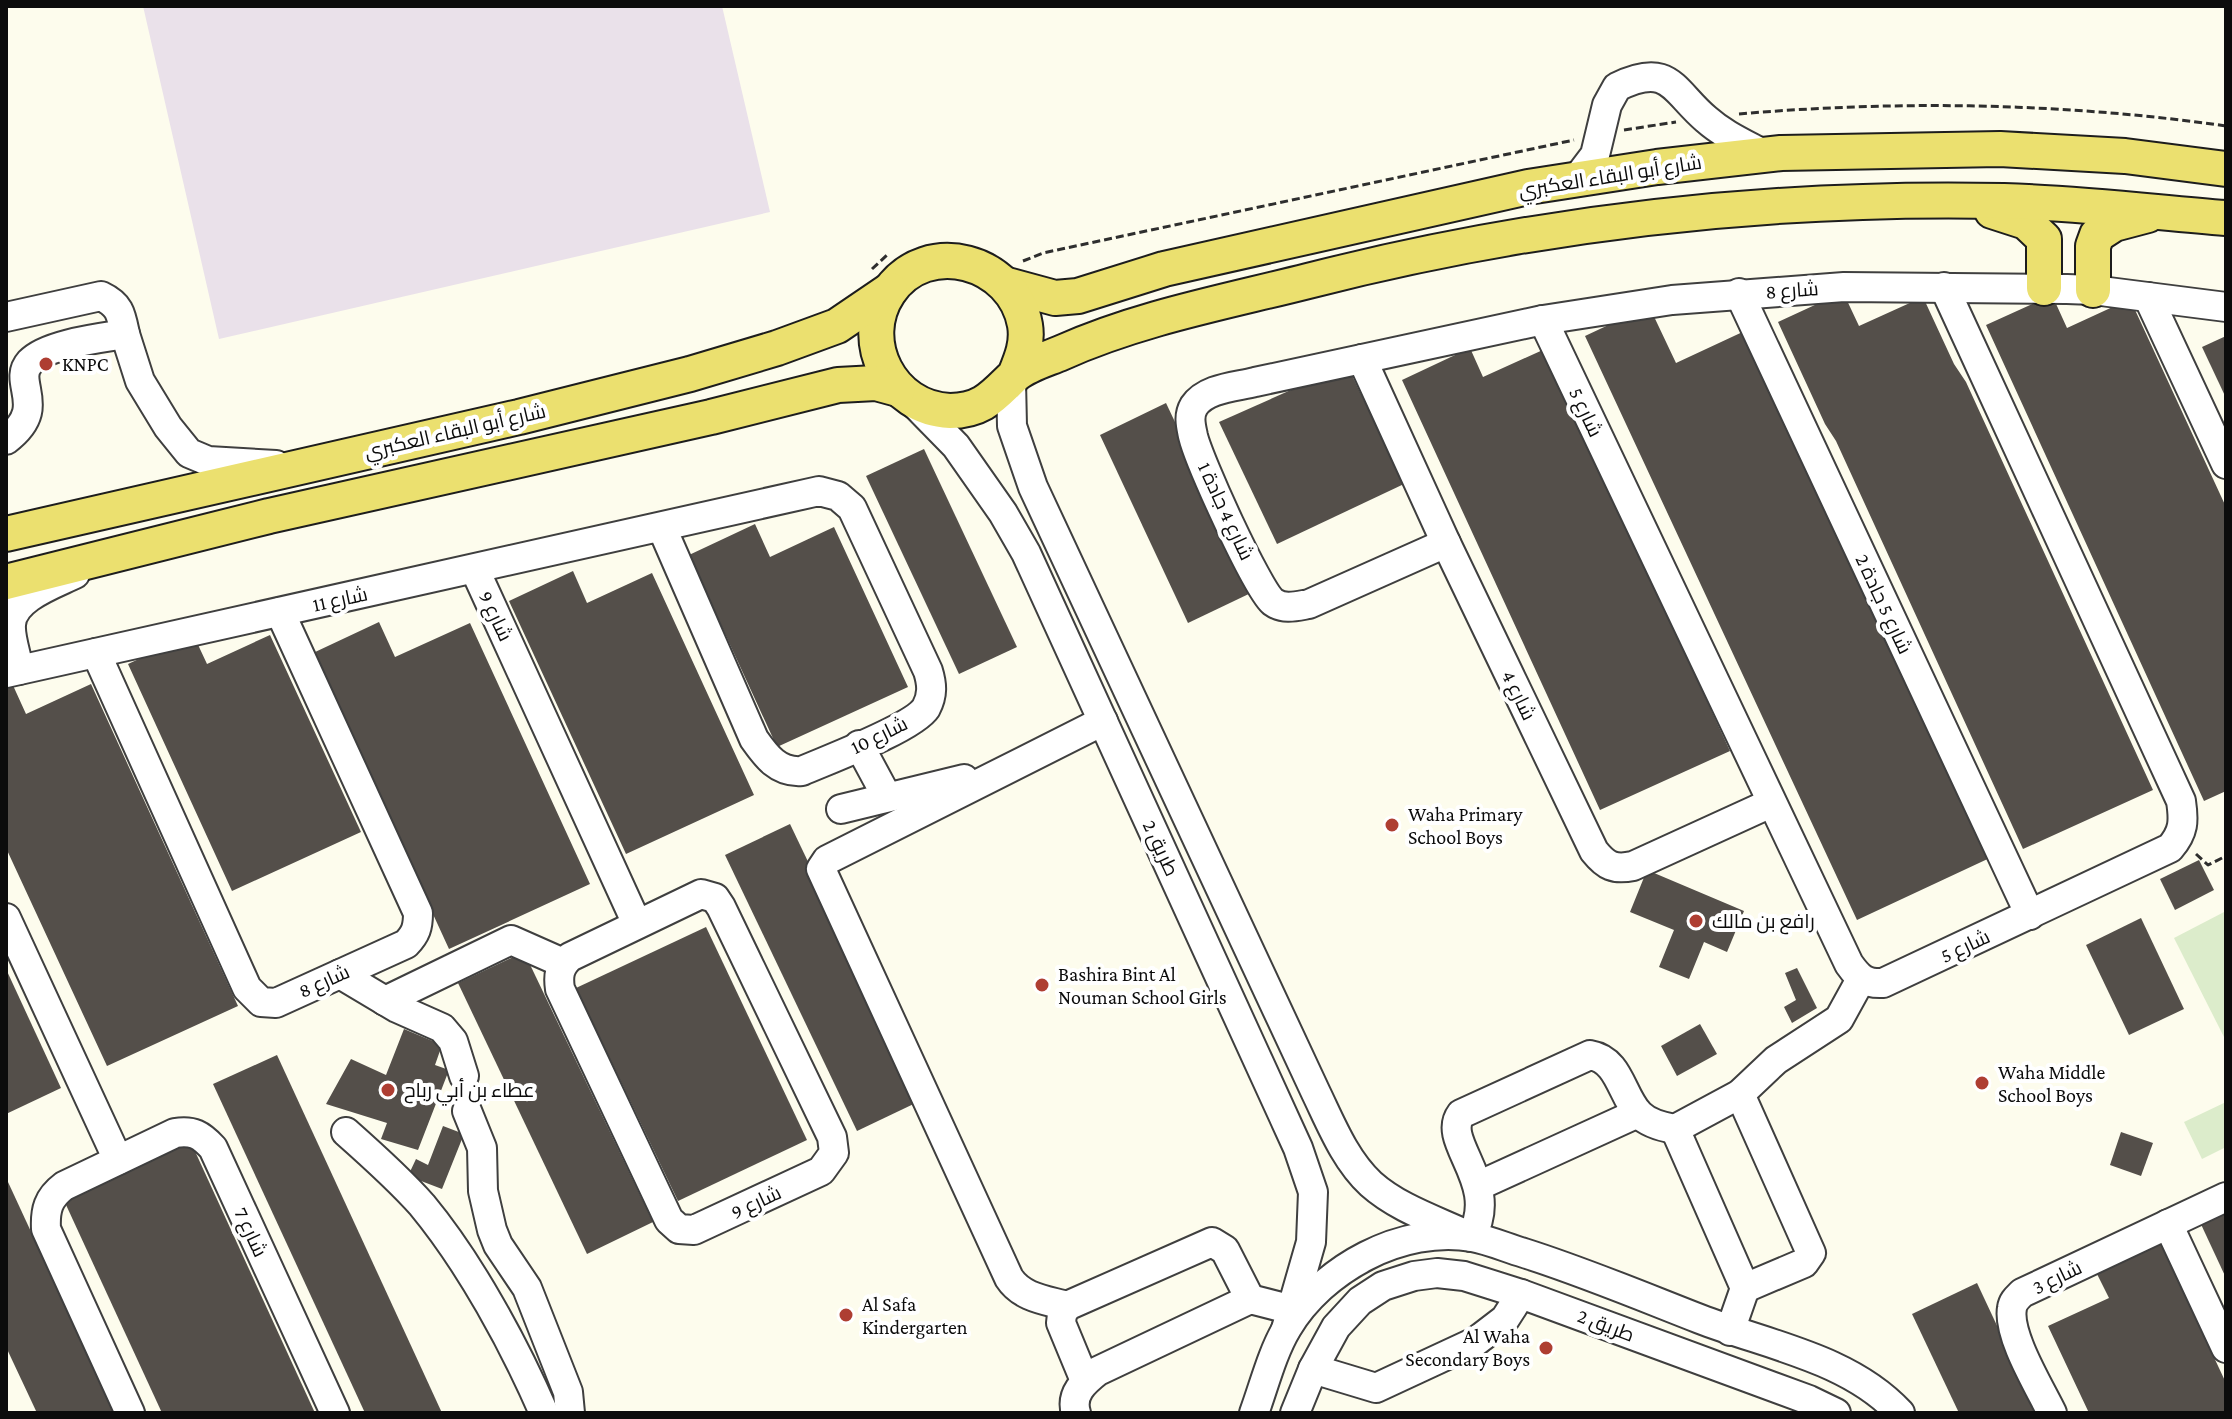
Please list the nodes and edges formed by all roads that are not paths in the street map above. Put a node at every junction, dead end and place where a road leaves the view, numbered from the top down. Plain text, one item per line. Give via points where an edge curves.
1 (1765, 155) junction
2 (1671, 165) junction
3 (2226, 169) edge
4 (1576, 180) junction
5 (1949, 202) junction
6 (2156, 212) junction
7 (2226, 218) edge
8 (1548, 231) junction
9 (1007, 285) junction
10 (1944, 287) junction
11 (2044, 288) junction
12 (890, 290) junction
13 (2093, 290) junction
14 (1739, 293) junction
15 (2148, 297) junction
16 (2226, 307) edge
17 (6, 317) edge
18 (1543, 320) junction
19 (125, 334) junction
20 (1362, 359) junction
21 (1013, 378) junction
22 (904, 394) junction
23 (468, 428) junction
24 (6, 440) edge
25 (2226, 464) edge
26 (305, 466) junction
27 (269, 516) junction
28 (662, 528) junction
29 (6, 534) edge
30 (1446, 543) junction
31 (102, 560) junction
32 (475, 570) junction
33 (6, 582) edge
34 (280, 612) junction
35 (96, 653) junction
36 (13, 671) edge
37 (1103, 721) junction
38 (859, 745) junction
39 (1159, 752) junction
40 (1011, 767) junction
41 (1125, 768) junction
42 (887, 797) junction
43 (1771, 803) junction
44 (841, 809) dead end
45 (2030, 915) junction
46 (6, 918) edge
47 (637, 924) junction
48 (563, 963) junction
49 (340, 974) junction
50 (1861, 979) junction
51 (385, 1001) junction
52 (464, 1076) dead end
53 (1316, 1093) junction
54 (1740, 1094) junction
55 (1281, 1110) junction
56 (467, 1111) dead end
57 (1638, 1113) junction
58 (1675, 1129) junction
59 (346, 1132) dead end
60 (118, 1160) junction
61 (1478, 1186) junction
62 (2226, 1197) edge
63 (2168, 1224) junction
64 (1471, 1237) junction
65 (1565, 1266) junction
66 (1745, 1288) junction
67 (1633, 1293) junction
68 (1521, 1294) junction
69 (1250, 1299) junction
70 (1067, 1306) junction
71 (1554, 1306) junction
72 (1289, 1320) junction
73 (1615, 1329) junction
74 (1730, 1331) junction
75 (2226, 1348) edge
76 (1313, 1369) junction
77 (1072, 1402) edge
78 (130, 1413) edge
79 (335, 1413) edge
80 (544, 1413) edge
81 (570, 1413) edge
82 (1254, 1413) edge
83 (1295, 1413) edge
84 (1836, 1413) edge
85 (1900, 1413) edge
86 (2052, 1413) edge

1 - 2 main road, شارع أبو البقاء العكبري
1 - 3 main road, شارع أبو البقاء العكبري via 2000,149 2125,156
1 - 4 street via 1718,129 1670,81 1655,77 1617,87 1595,155
2 - 4 main road, شارع أبو البقاء العكبري
2 - 8 main road via 1650,179 1543,197 1533,212 1537,224
4 - 9 main road, شارع أبو البقاء العكبري via 1164,269 1078,296 1055,298
5 - 6 main road via 2053,203
5 - 8 main road via 1773,206
5 - 11 main road via 2036,228 2044,239
6 - 7 main road
6 - 13 main road via 2114,224 2097,235
8 - 21 main road via 1350,270 1169,316 1087,343
9 - 12 main road via 981,266 941,260 913,271
9 - 21 main road via 1026,329
10 - 11 street, شارع 8
10 - 14 street, شارع 8
10 - 45 street, شارع 5 via 2181,801 2184,820 2170,848
11 - 13 street, شارع 8
12 - 22 main road via 880,309 877,352 885,372
12 - 23 main road, شارع أبو البقاء العكبري via 837,326 777,348
13 - 15 street, شارع 8
14 - 18 street, شارع 8
14 - 45 street, شارع 5 جادة 2
15 - 16 street, شارع 8
15 - 25 street
17 - 19 street via 101,296 114,302
18 - 20 street, شارع 8
18 - 43 street, شارع 5
19 - 24 street via 55,349 28,364 29,412
19 - 26 street via 140,381 189,453 208,461
20 - 30 street, شارع 4
20 - 30 street, شارع 4 جادة 1 via 1202,398 1190,419 1203,465 1260,583 1277,604 1309,604
21 - 22 main road via 995,397 953,411 931,408
21 - 39 street, طريق 2 via 1012,426 1033,487
22 - 27 main road via 876,383 838,385
22 - 37 street, طريق 2 via 956,446 1003,513
23 - 26 main road, شارع أبو البقاء العكبري
23 - 27 main road via 482,442 472,458 302,497
26 - 29 main road, شارع أبو البقاء العكبري
27 - 31 main road
28 - 32 street, شارع 11
28 - 38 street, شارع 10 via 764,754 786,770 802,771
28 - 38 street, شارع 10 via 819,491 838,496 852,508 932,689 921,714
30 - 43 street, شارع 4 via 1603,861 1619,869 1633,866
31 - 33 main road
31 - 36 street, شارع 11 via 21,605 11,625
32 - 34 street, شارع 11
32 - 47 street, شارع 9
34 - 35 street, شارع 11
34 - 49 street, شارع 8 via 418,913 416,933 406,944
35 - 36 street, شارع 11
35 - 49 street, شارع 8 via 254,998 276,1003
37 - 40 street
37 - 41 street, طريق 2
38 - 42 street
39 - 41 street via 1132,748
39 - 53 street, طريق 2
40 - 42 street
40 - 70 street via 827,860 821,869 1009,1278 1026,1294
41 - 55 street, طريق 2
42 - 44 street
43 - 50 street, شارع 5
45 - 50 street, شارع 5 via 1883,983
46 - 60 street
47 - 48 street, شارع 9
47 - 48 street, شارع 9 via 701,894 715,898 832,1137 834,1153 821,1171 694,1230 675,1226 560,989
48 - 51 street via 511,940
49 - 51 street
50 - 54 street via 1839,1019 1776,1060
51 - 52 street via 448,1033
53 - 55 street via 1314,1107 1305,1117
53 - 64 street, طريق 2 via 1343,1146 1371,1184
54 - 58 street
54 - 66 street via 1811,1253 1804,1263
55 - 72 street, طريق 2 via 1309,1176 1314,1208 1308,1259
56 - 81 street via 482,1148 483,1191 492,1230 527,1288 568,1392
57 - 58 street
57 - 61 street
57 - 61 street via 1611,1066 1590,1055 1461,1114 1455,1129
58 - 66 street
59 - 80 street via 421,1205 448,1240 496,1318
60 - 78 street, شارع 7 via 54,1194 45,1221
60 - 79 street, شارع 7 via 186,1131 213,1148
61 - 64 street via 1482,1208
62 - 63 street, شارع 3
63 - 75 street
63 - 86 street, شارع 3 via 2014,1301 2018,1341
64 - 65 street, طريق 2
64 - 72 street, طريق 2 via 1406,1241 1361,1257
65 - 67 street, طريق 2
65 - 71 street via 1572,1289
66 - 74 street
67 - 73 street via 1611,1301 1608,1311
67 - 74 street, طريق 2
68 - 71 street, طريق 2
68 - 76 street via 1505,1319 1475,1342 1376,1388
68 - 76 street, طريق 2 via 1437,1273 1383,1286 1336,1327
69 - 70 street via 1225,1250 1212,1242
69 - 72 street
69 - 77 street via 1098,1371
70 - 77 street via 1061,1323
71 - 73 street, طريق 2
72 - 82 street, طريق 2
73 - 84 street, طريق 2
74 - 85 street, طريق 2 via 1840,1369
76 - 83 street, طريق 2

